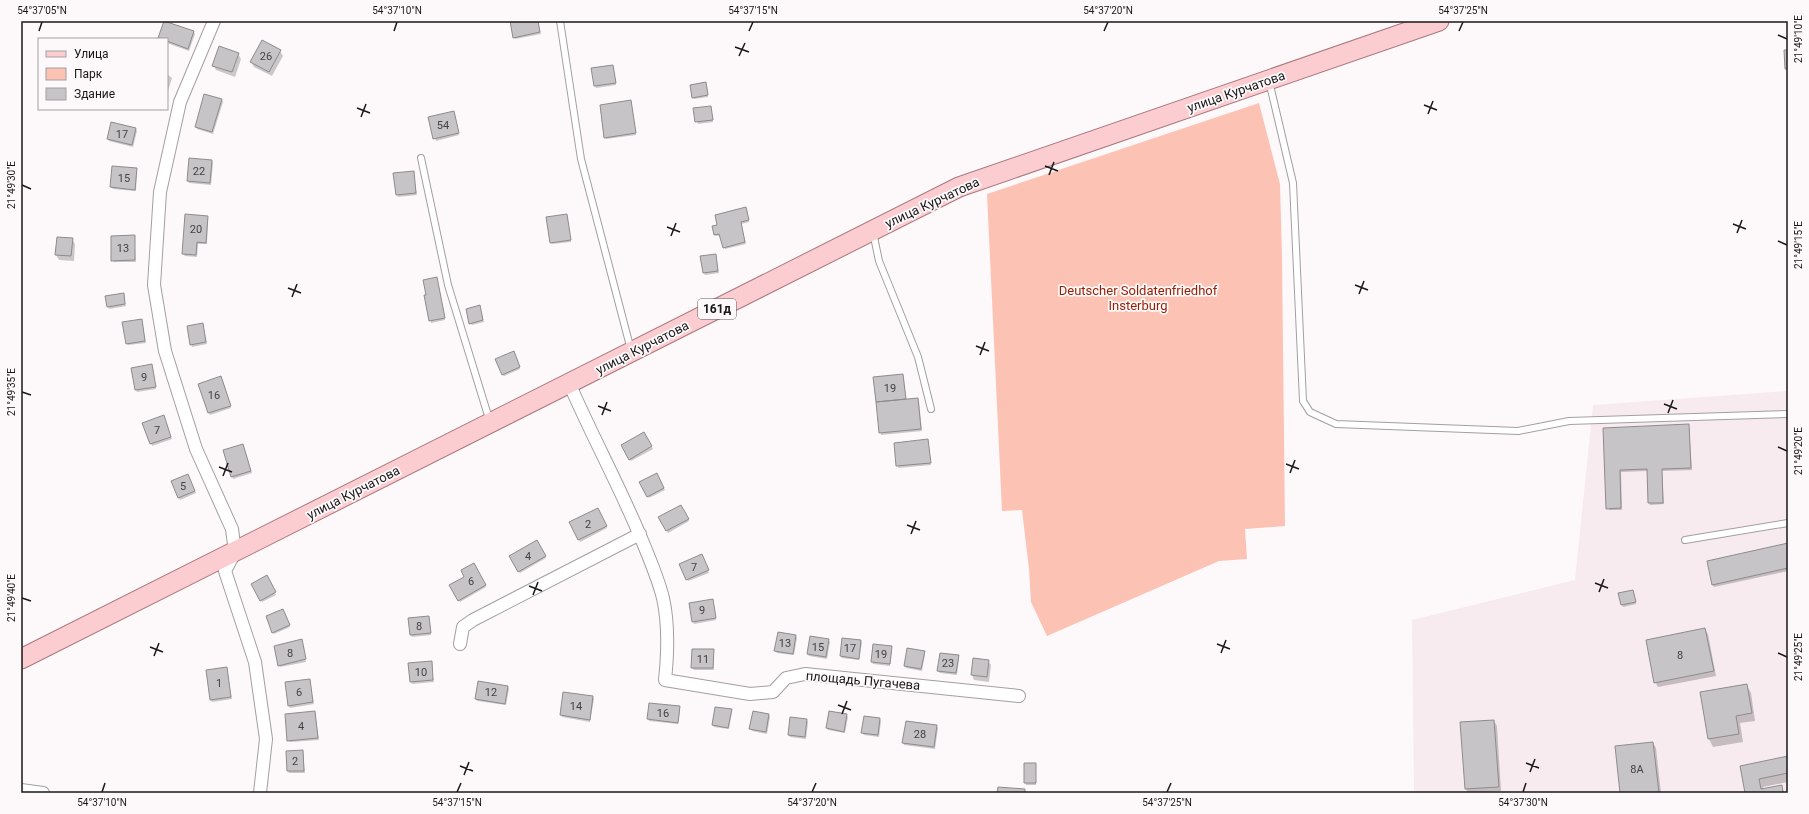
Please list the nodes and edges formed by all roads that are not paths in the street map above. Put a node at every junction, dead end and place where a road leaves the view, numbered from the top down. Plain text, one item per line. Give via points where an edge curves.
1 (214, 21) edge
2 (560, 21) edge
3 (1439, 21) edge
4 (1269, 80) junction
5 (421, 158) dead end
6 (873, 230) junction
7 (631, 352) junction
8 (569, 383) junction
9 (931, 409) dead end
10 (1788, 414) edge
11 (490, 423) junction
12 (1788, 523) edge
13 (640, 534) junction
14 (1685, 540) dead end
15 (235, 552) junction
16 (460, 644) dead end
17 (21, 659) edge
18 (1019, 696) dead end
19 (21, 790) edge
20 (43, 793) edge
21 (260, 793) edge

1 - 15 street via 180,102 160,192 154,285 165,351 196,449 232,529
2 - 7 lane via 581,159
3 - 4 main road, улица Курчатова / 161д
4 - 6 main road, улица Курчатова / 161д via 959,187
4 - 10 lane via 1293,183 1303,401 1310,412 1336,424 1518,431 1569,421
5 - 11 lane via 448,285
6 - 7 main road, улица Курчатова / 161д
6 - 9 lane via 879,261 918,357
7 - 8 main road, улица Курчатова / 161д
8 - 11 main road, улица Курчатова / 161д
8 - 13 street
11 - 15 main road, улица Курчатова / 161д
12 - 14 lane
13 - 16 street via 473,620 463,627
13 - 18 street, площадь Пугачева via 663,598 668,645 665,680 750,694 773,692 786,678 805,674
15 - 17 main road, улица Курчатова / 161д
15 - 21 street via 224,571 255,662 266,739
19 - 20 street

